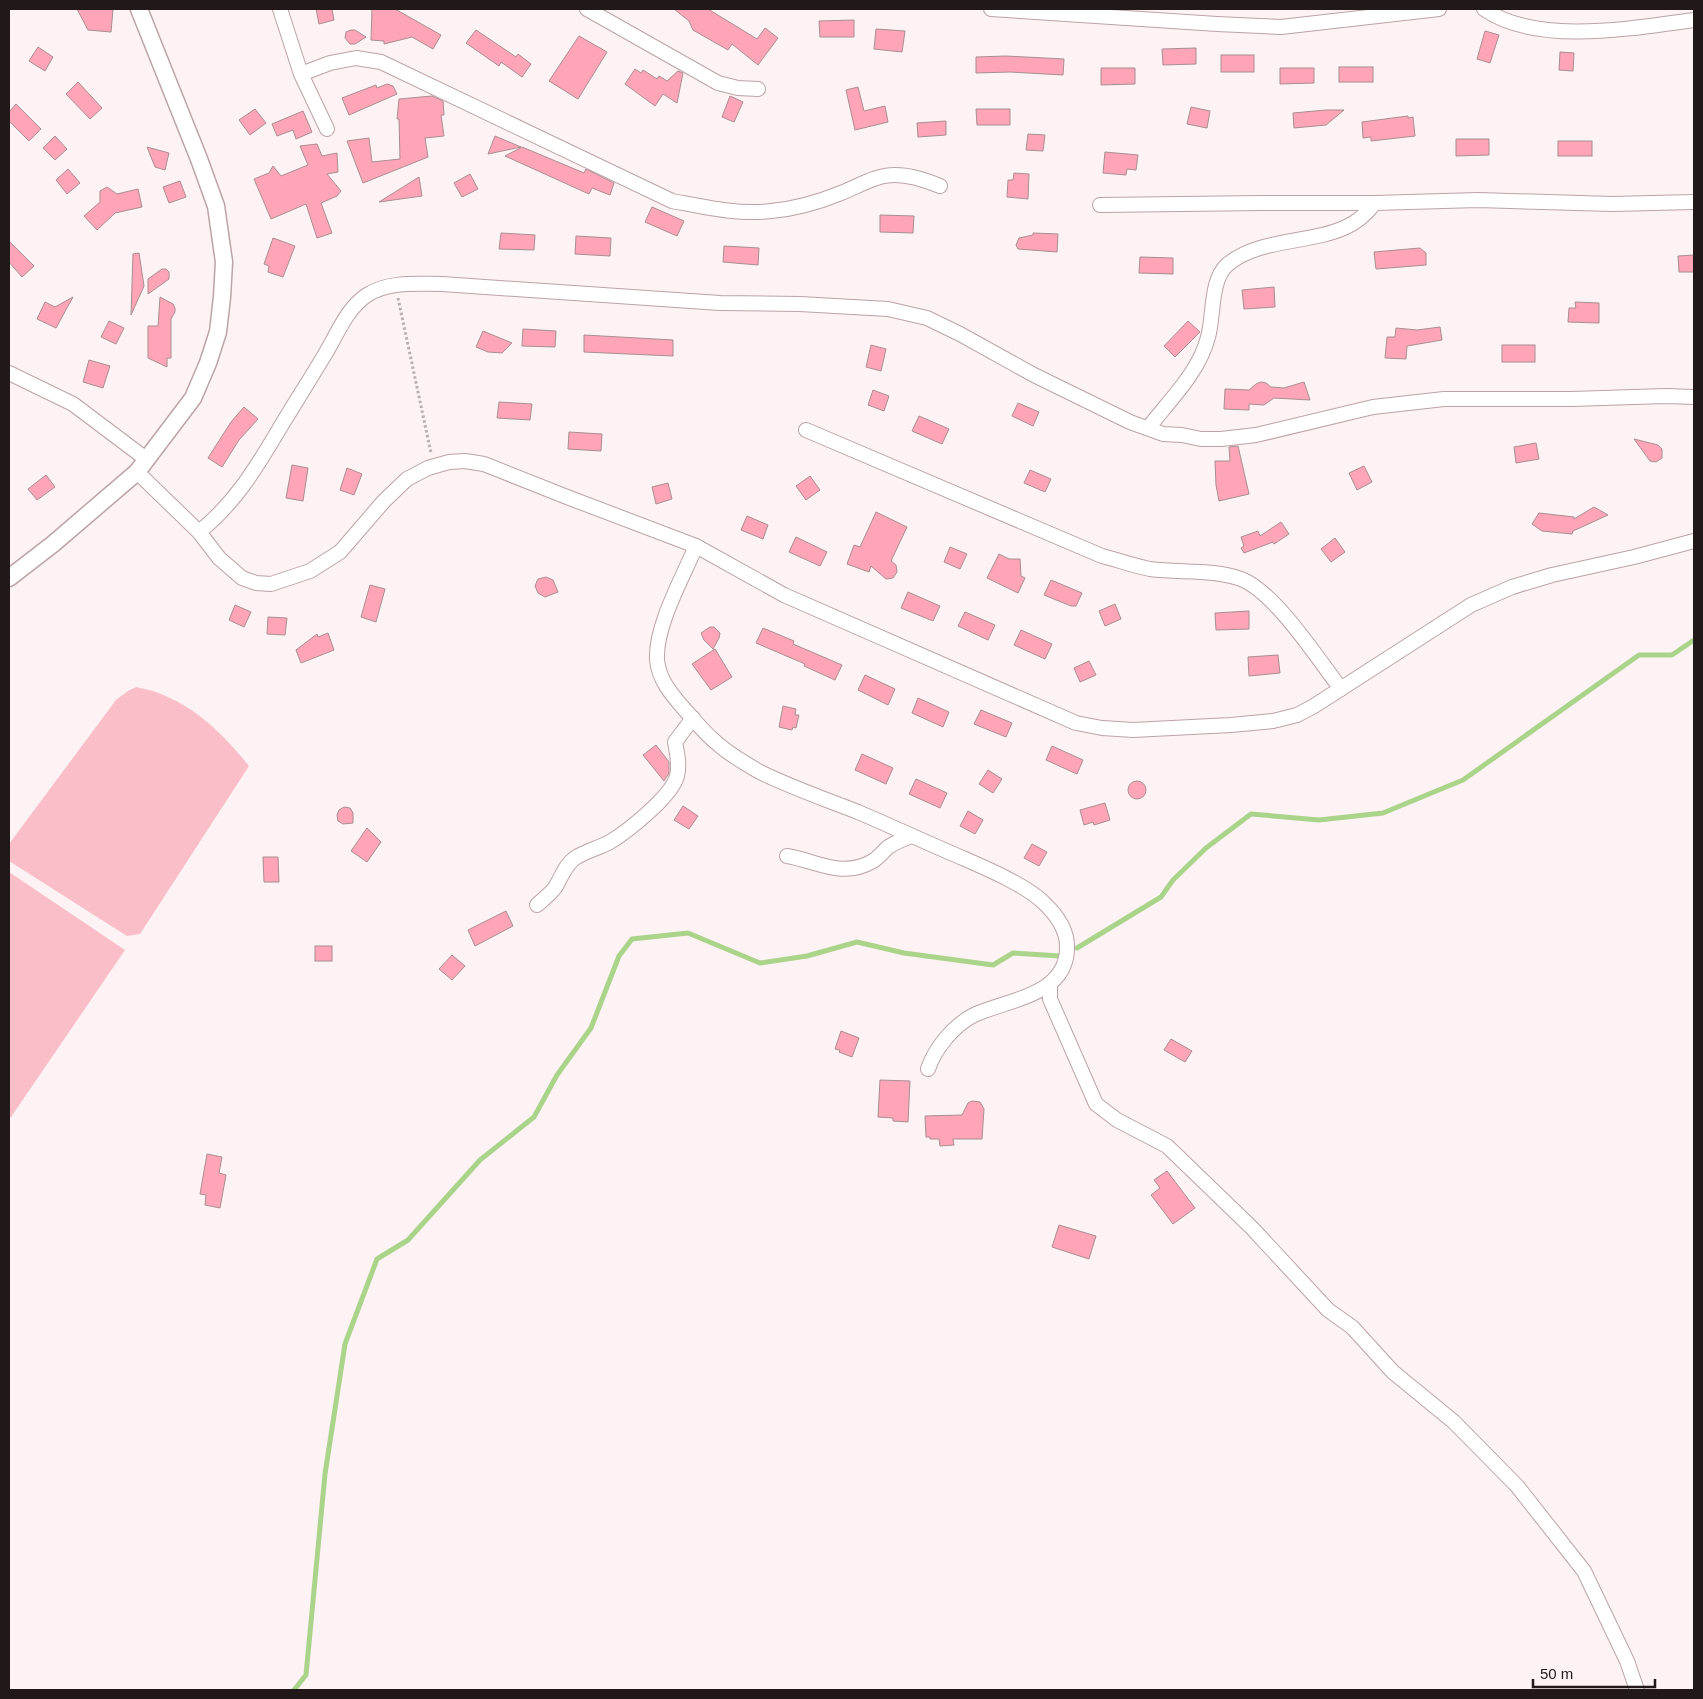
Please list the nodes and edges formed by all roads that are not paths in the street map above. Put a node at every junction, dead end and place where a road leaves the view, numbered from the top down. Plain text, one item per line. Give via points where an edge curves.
1 (280, 9) edge
2 (587, 9) edge
3 (991, 9) edge
4 (1439, 9) edge
5 (1484, 9) edge
6 (143, 11) edge
7 (1694, 20) edge
8 (301, 74) junction
9 (758, 89) dead end
10 (327, 129) dead end
11 (940, 186) dead end
12 (1694, 202) edge
13 (1375, 203) junction
14 (1100, 205) dead end
15 (9, 373) edge
16 (1694, 397) edge
17 (1148, 428) junction
18 (806, 430) dead end
19 (141, 465) junction
20 (199, 532) junction
21 (1694, 541) edge
22 (696, 546) junction
23 (9, 578) edge
24 (1341, 689) junction
25 (693, 718) junction
26 (911, 836) junction
27 (787, 856) dead end
28 (537, 905) dead end
29 (1050, 984) junction
30 (928, 1069) dead end
31 (1637, 1690) edge

1 - 8 street
2 - 9 street via 718,83
3 - 4 street via 1281,27
5 - 7 street via 1512,24 1539,30 1579,31
6 - 19 street via 216,206 224,262 218,332 208,364 193,398
8 - 10 street
8 - 11 street via 356,58 380,62 672,201 723,211 770,212 806,205 871,179 894,175 917,177
12 - 13 street via 1612,204 1478,200
13 - 14 street
13 - 17 street via 1365,215 1346,227 1262,248 1226,266 1212,300 1209,336 1200,361
15 - 19 street via 73,404
16 - 17 street via 1444,400 1373,407 1256,435 1221,439 1163,434
17 - 20 street via 1112,414 927,318 888,309 720,303 442,284 396,285 379,289 356,303 251,476 218,516
18 - 24 street via 1102,556 1149,569 1221,574 1242,580 1266,594
19 - 20 street
19 - 23 street via 53,544
20 - 22 street via 219,558 242,578 271,584 310,571 340,552 407,479 434,466 465,461 484,464
21 - 24 street via 1512,587 1471,605
22 - 24 street via 784,595 1076,723 1142,730 1273,721 1297,715
22 - 25 street via 666,617 658,645 662,680
25 - 26 street via 718,744 759,771
25 - 28 street via 675,742 679,766 674,786 628,831 571,862 555,888
26 - 27 street via 888,847 860,868 822,866
26 - 29 street via 986,869 1042,901 1066,934 1066,962
29 - 30 street via 961,1024 936,1052
29 - 31 street via 1050,999 1096,1104 1117,1120 1167,1146 1252,1228 1328,1310 1352,1327 1393,1372 1454,1422 1517,1486 1584,1571 1627,1660

